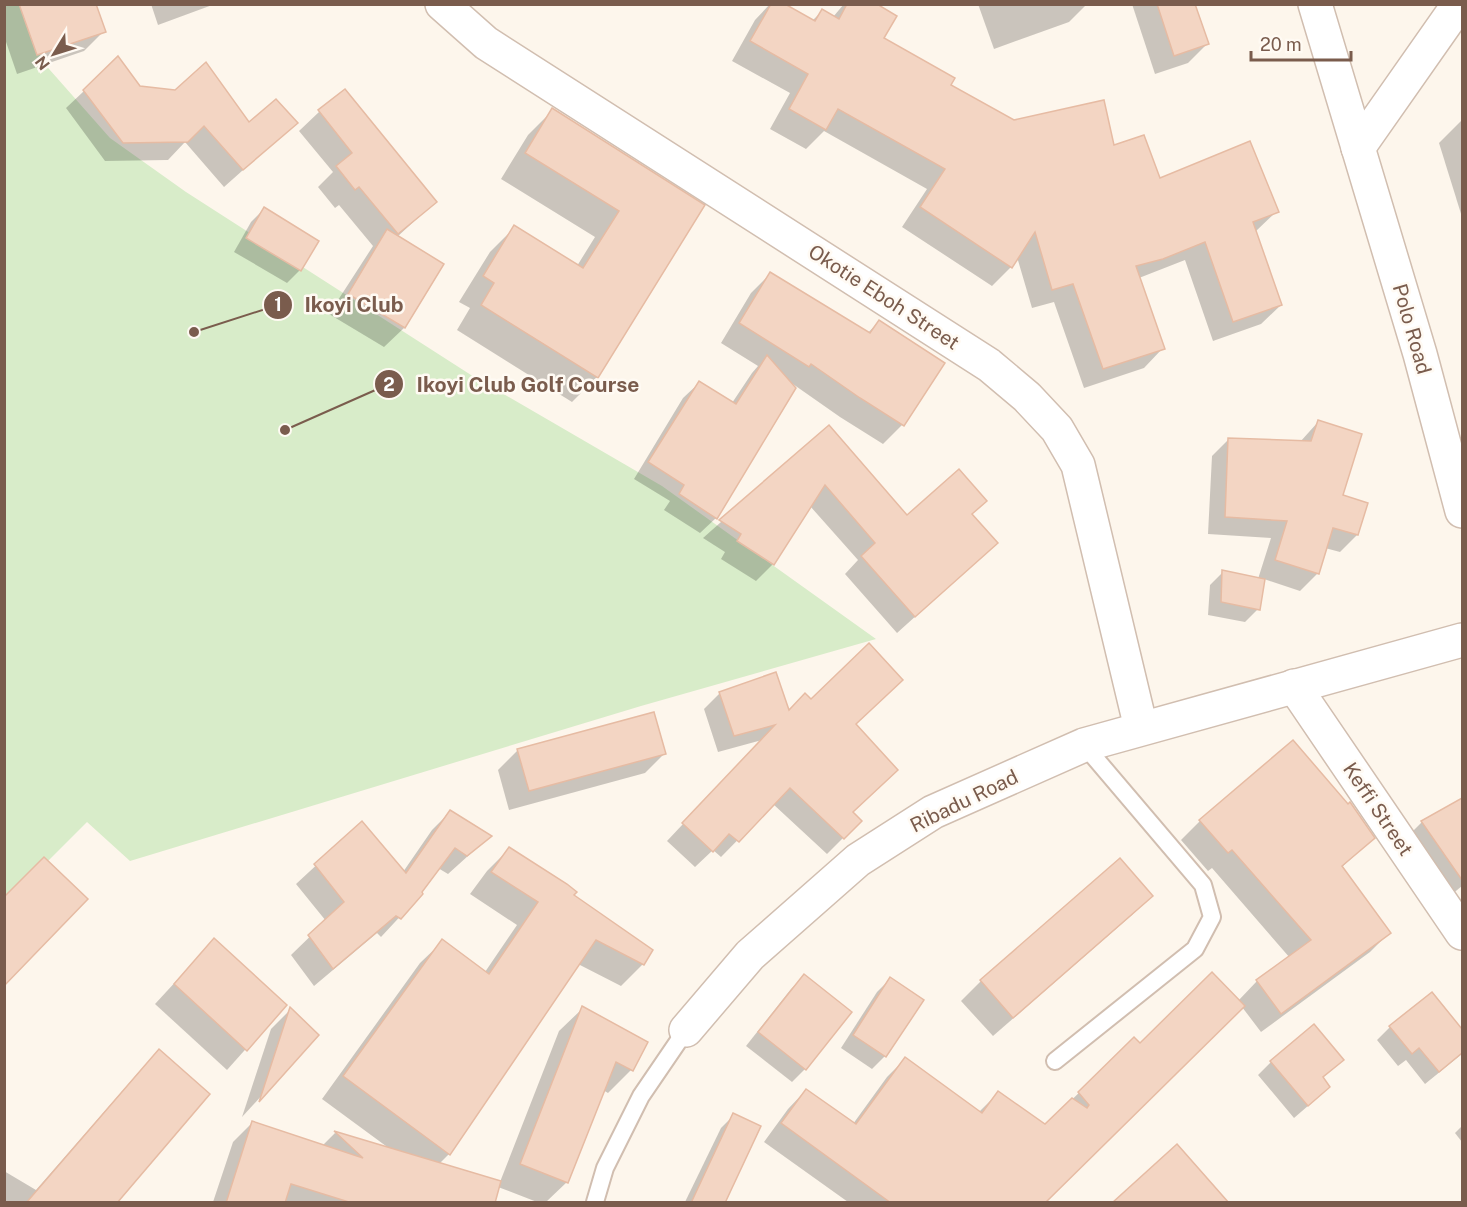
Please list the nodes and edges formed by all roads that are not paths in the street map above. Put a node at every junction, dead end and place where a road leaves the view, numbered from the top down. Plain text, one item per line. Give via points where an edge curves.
1 (442, 4) edge
2 (1315, 4) edge
3 (1459, 4) edge
4 (1358, 148) junction
5 (1462, 511) edge
6 (1462, 640) edge
7 (1294, 686) junction
8 (1141, 728) junction
9 (1084, 745) junction
10 (1462, 933) edge
11 (686, 1030) joint
12 (1055, 1061) dead end
13 (595, 1203) edge

1 - 8 street, Okotie Eboh Street via 486,43 989,365 1027,397 1057,429 1078,465
2 - 4 street, Polo Road
3 - 4 street
4 - 5 street, Polo Road
6 - 7 street, Ribadu Road
7 - 8 street, Ribadu Road
7 - 10 street, Keffi Street
8 - 9 street, Ribadu Road
9 - 11 street, Ribadu Road via 933,812 858,860 750,956
9 - 12 lane via 1203,885 1212,917 1195,949
11 - 13 lane, Ribadu Road via 641,1095 605,1168

